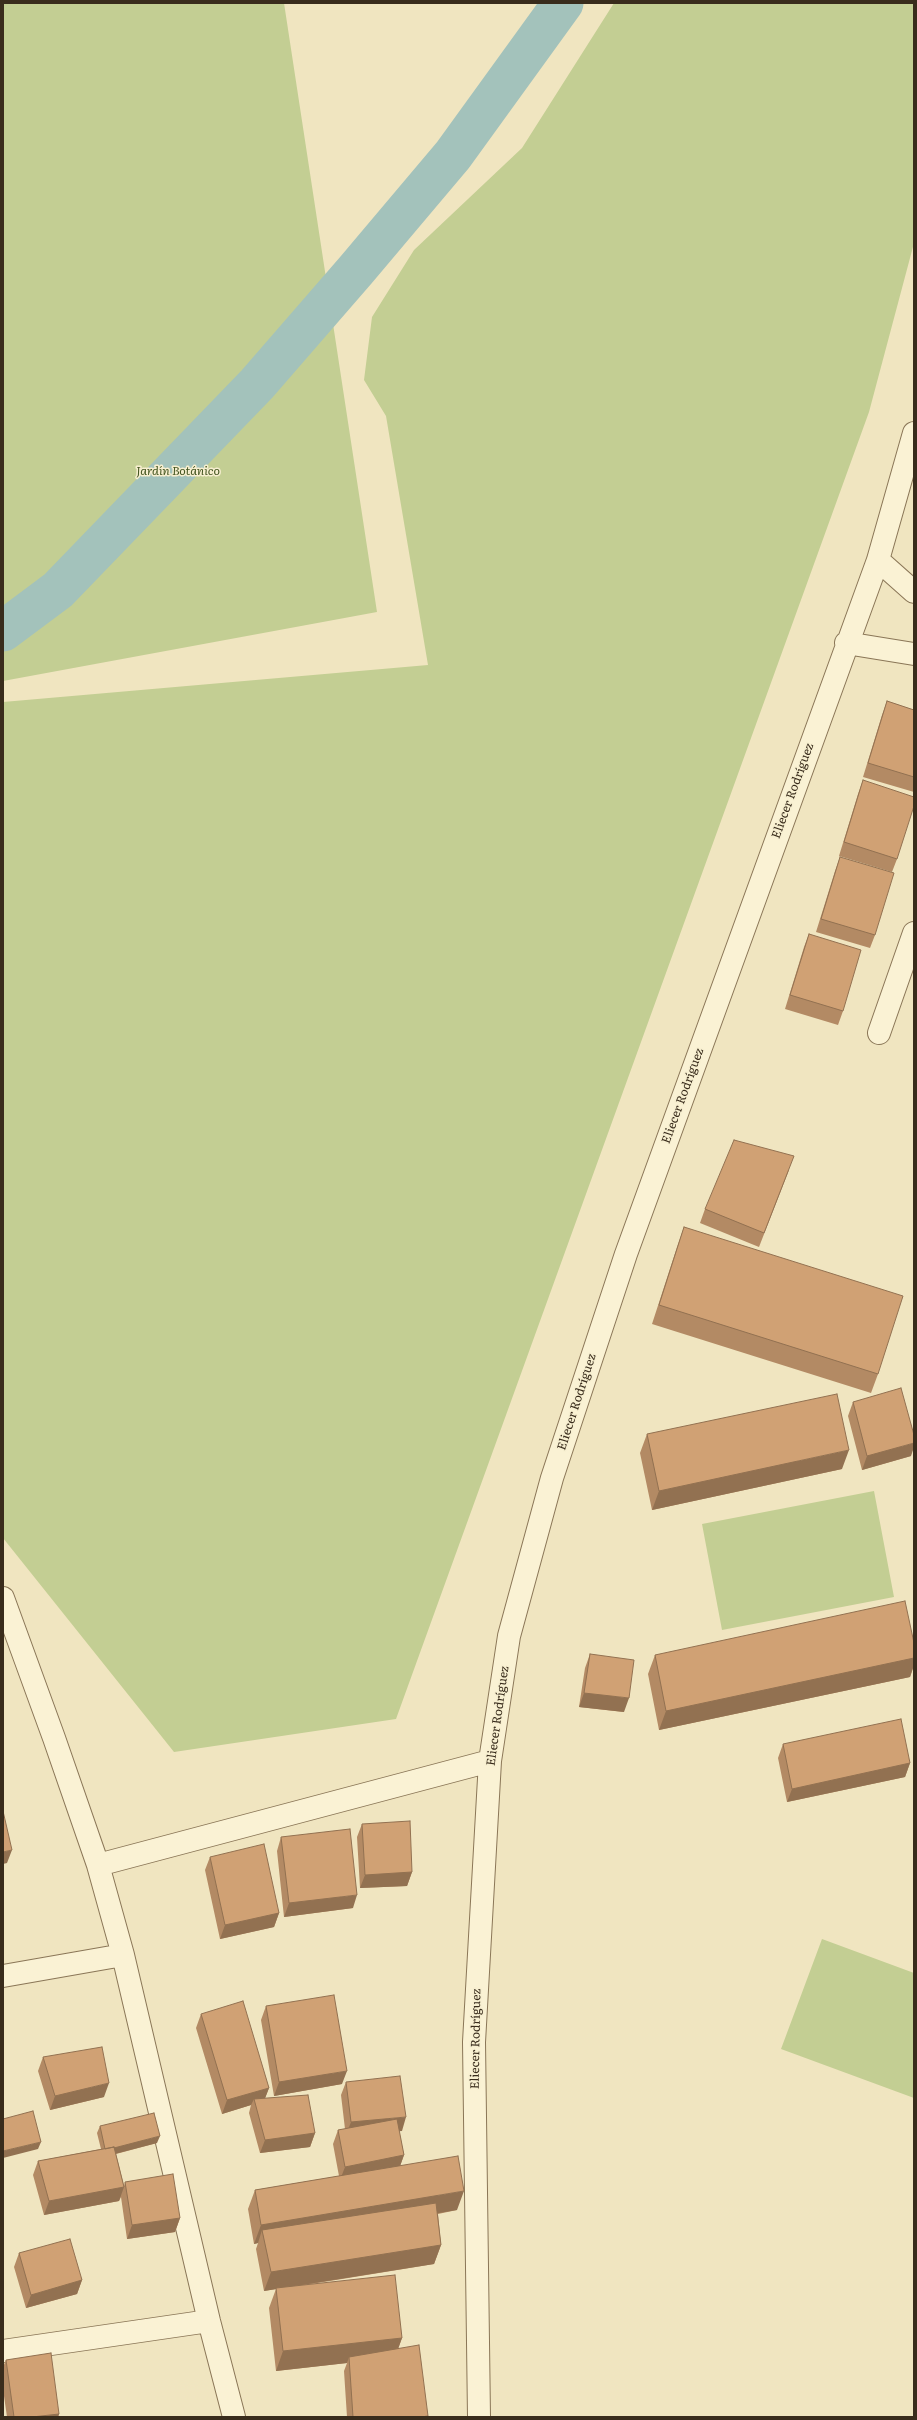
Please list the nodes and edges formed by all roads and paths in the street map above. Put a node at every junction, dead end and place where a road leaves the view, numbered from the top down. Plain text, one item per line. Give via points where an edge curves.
1 (914, 433) edge
2 (878, 560) junction
3 (914, 592) edge
4 (846, 643) junction
5 (914, 654) edge
6 (914, 933) edge
7 (879, 1033) dead end
8 (3, 1598) edge
9 (490, 1761) junction
10 (98, 1865) junction
11 (123, 1955) junction
12 (3, 1976) edge
13 (209, 2321) junction
14 (3, 2351) edge
15 (234, 2417) edge
16 (479, 2417) edge

1 - 2 street, Eliecer Rodríguez
2 - 3 street
2 - 4 street, Eliecer Rodríguez
4 - 5 street
4 - 9 street, Eliecer Rodríguez via 626,1254 552,1478 509,1636
6 - 7 street
8 - 10 street
9 - 10 street
9 - 16 street, Eliecer Rodríguez via 474,2042
10 - 11 street
11 - 12 street
11 - 13 street
13 - 14 street
13 - 15 street

